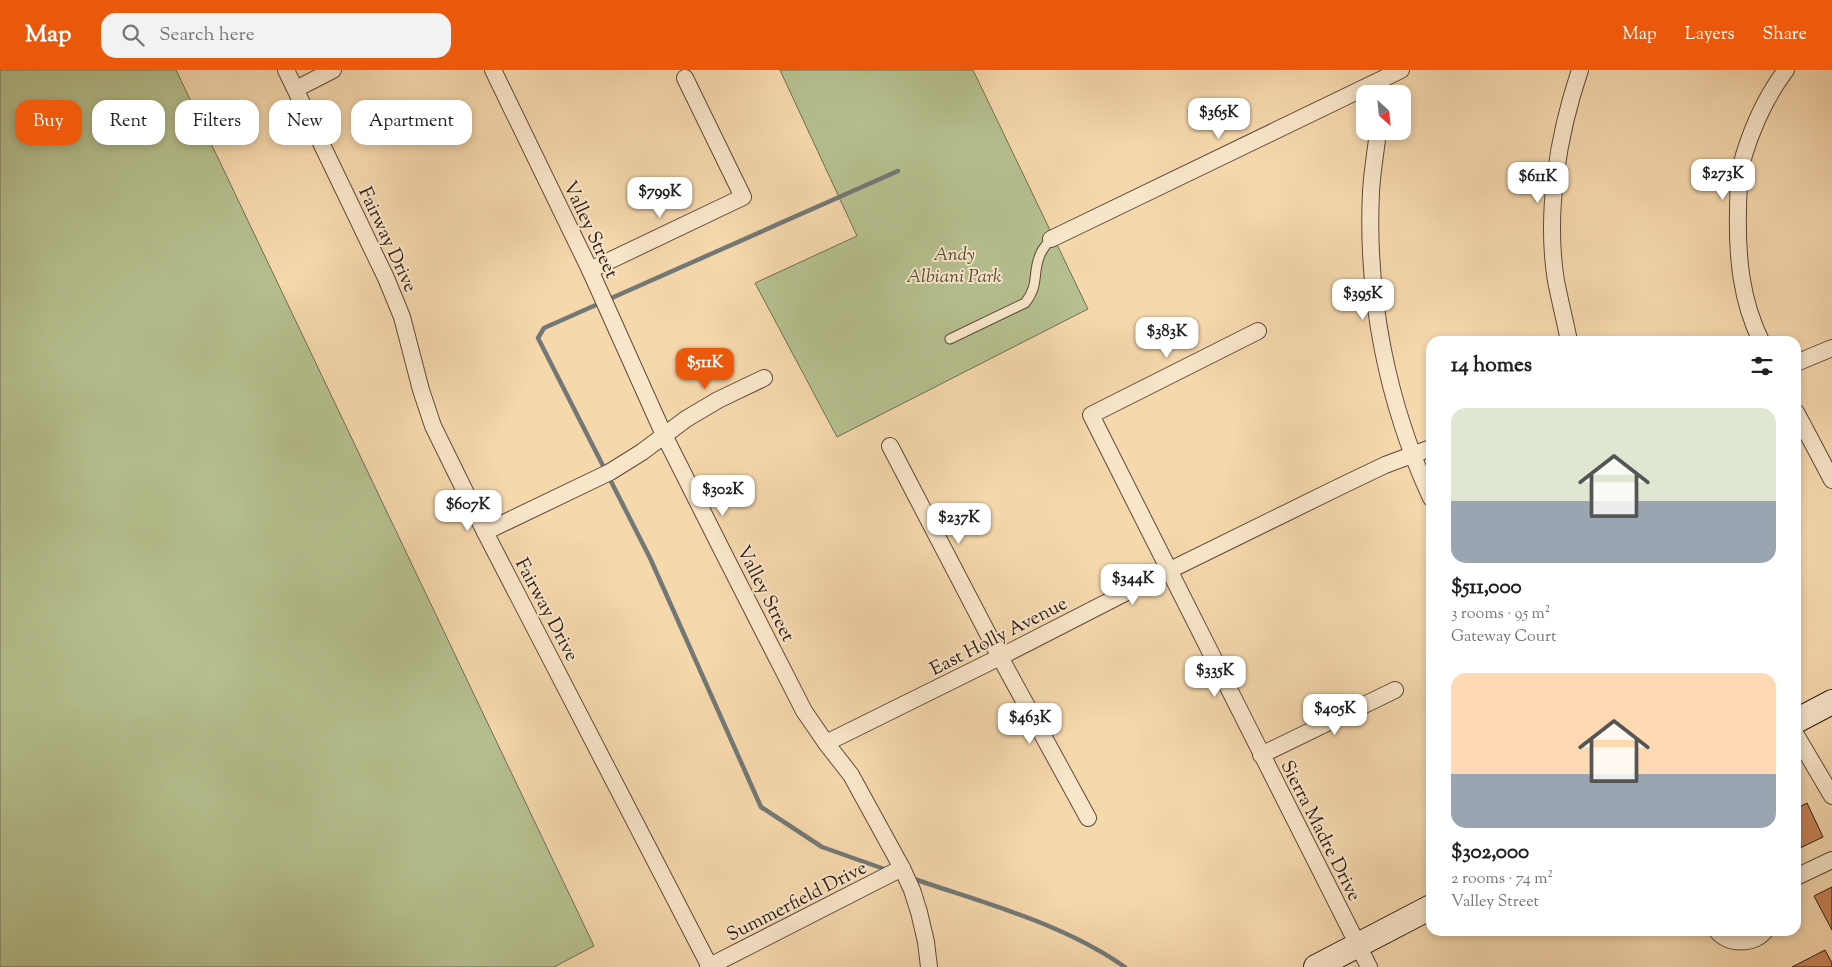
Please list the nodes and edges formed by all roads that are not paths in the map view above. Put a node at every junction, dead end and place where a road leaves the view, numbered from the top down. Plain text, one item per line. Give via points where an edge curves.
1 (286, 70) edge
2 (333, 70) edge
3 (494, 70) edge
4 (1401, 70) edge
5 (1580, 70) edge
6 (1786, 70) edge
7 (685, 78) dead end
8 (1377, 82) edge
9 (296, 89) junction
10 (1377, 140) edge
11 (1051, 238) joint
12 (590, 270) junction
13 (1258, 331) dead end
14 (1568, 336) edge
15 (1759, 336) edge
16 (950, 339) dead end
17 (1832, 348) edge
18 (1801, 362) edge
19 (764, 378) dead end
20 (1801, 421) edge
21 (664, 435) junction
22 (890, 446) dead end
23 (1426, 450) edge
24 (1413, 454) junction
25 (1832, 480) edge
26 (1426, 486) edge
27 (485, 532) junction
28 (1168, 571) junction
29 (1000, 657) junction
30 (1395, 690) dead end
31 (1832, 702) edge
32 (1801, 718) edge
33 (826, 743) junction
34 (1801, 743) edge
35 (1261, 755) junction
36 (1832, 796) edge
37 (1088, 818) dead end
38 (1832, 860) edge
39 (902, 868) junction
40 (1801, 875) edge
41 (1426, 910) edge
42 (1724, 936) edge
43 (1758, 936) edge
44 (1358, 945) junction
45 (709, 967) edge
46 (929, 967) edge
47 (1316, 967) edge
48 (1369, 967) edge

1 - 9 street, Fairway Drive
2 - 9 street
3 - 12 street, Valley Street
4 - 8 street
5 - 14 street via 1561,142 1553,226 1556,280
6 - 15 street via 1759,116 1744,156 1738,188 1738,247 1745,299
7 - 12 street via 743,197
8 - 11 street
9 - 27 street, Fairway Drive via 386,278 402,317 433,426
10 - 24 street via 1371,191 1376,304 1392,390
11 - 16 lane via 1040,256 1034,288 1025,303
12 - 21 street, Valley Street
13 - 28 street, Sierra Madre Drive via 1091,415
17 - 18 street
19 - 21 street via 718,400
20 - 25 street
21 - 27 street via 610,472
21 - 33 street, Valley Street via 800,702
22 - 29 street
23 - 24 street, East Holly Avenue
24 - 26 street
24 - 28 street, East Holly Avenue
27 - 45 street, Fairway Drive
28 - 29 street, East Holly Avenue
28 - 35 street, Sierra Madre Drive
29 - 33 street, East Holly Avenue
29 - 37 street
30 - 35 street
31 - 32 street
33 - 39 street, Valley Street via 851,775
34 - 36 street
35 - 44 street, Sierra Madre Drive
38 - 40 street
39 - 45 street, Summerfield Drive
39 - 46 street, Valley Street via 919,912
41 - 44 street
42 - 43 street via 1741,942
44 - 47 street
44 - 48 street, Sierra Madre Drive

